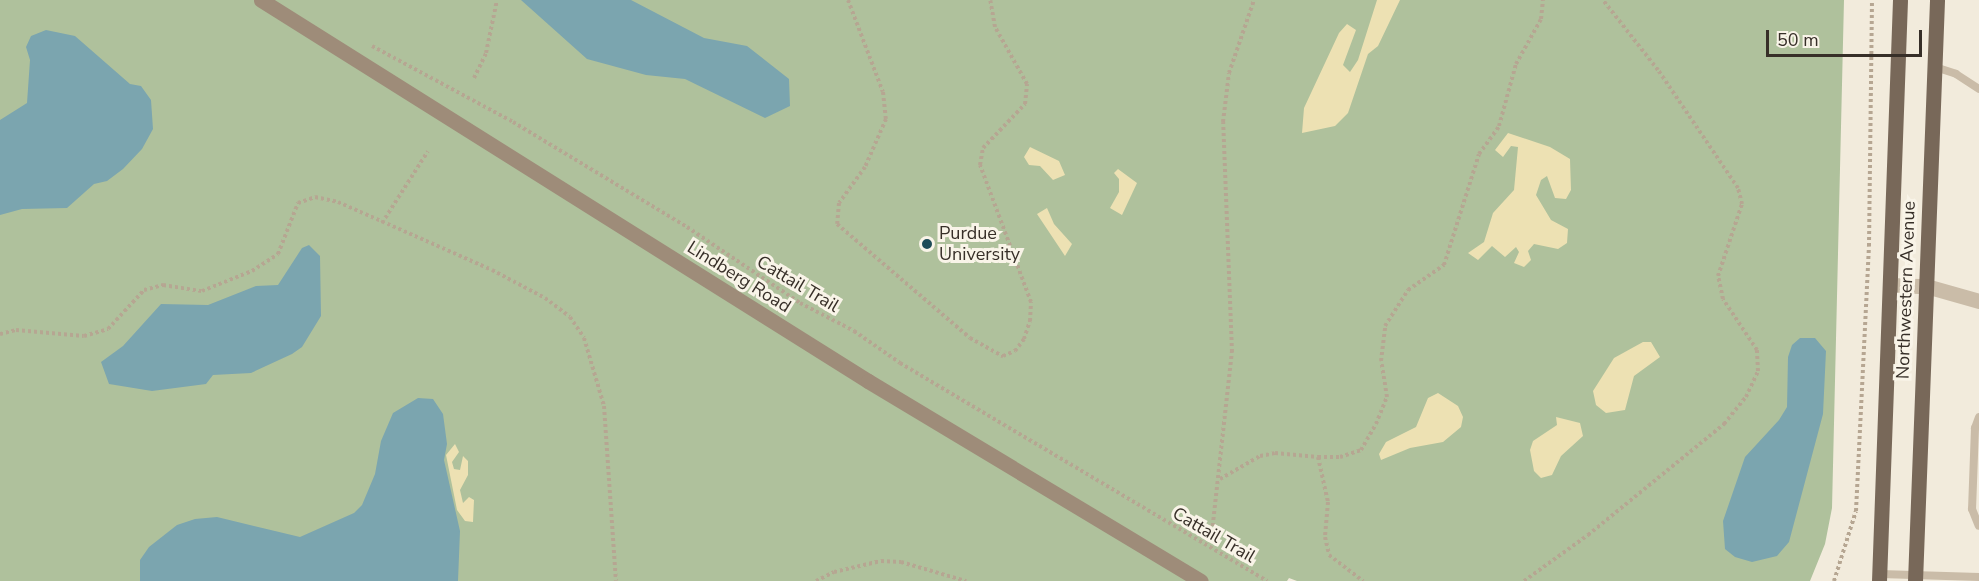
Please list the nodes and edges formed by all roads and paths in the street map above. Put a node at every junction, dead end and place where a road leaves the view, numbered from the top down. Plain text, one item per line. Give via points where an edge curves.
1 (261, 0) edge
2 (497, 0) edge
3 (848, 0) edge
4 (990, 0) edge
5 (1254, 0) edge
6 (1543, 0) edge
7 (1603, 0) edge
8 (1872, 0) edge
9 (1900, 0) edge
10 (1937, 0) edge
11 (361, 40) dead end
12 (1935, 68) junction
13 (474, 78) dead end
14 (1979, 89) edge
15 (428, 151) dead end
16 (382, 223) junction
17 (1891, 285) junction
18 (1926, 286) junction
19 (1979, 301) edge
20 (0, 334) edge
21 (1979, 417) edge
22 (1318, 457) junction
23 (1220, 479) junction
24 (1979, 526) edge
25 (1212, 532) dead end
26 (1880, 577) edge
27 (1979, 577) edge
28 (1915, 578) edge
29 (616, 581) edge
30 (816, 581) edge
31 (966, 581) edge
32 (1201, 581) edge
33 (1267, 581) edge
34 (1363, 581) edge
35 (1524, 581) edge
36 (1834, 581) edge

1 - 32 main road, Lindberg Road via 868,381
2 - 13 path via 486,53
3 - 4 path via 883,92 886,119 865,167 839,203 837,224 970,338 989,352 1003,356 1015,351 1023,339 1030,321 1031,302 980,165 983,148 1025,104 1028,84 995,27
5 - 23 path via 1229,73 1223,122 1227,273 1233,326
6 - 22 path via 1541,19 1516,64 1499,126 1479,154 1444,265 1408,290 1385,326 1381,361 1387,397 1376,424 1361,450
7 - 35 path via 1658,70 1738,188 1742,204 1718,276 1723,298 1757,350 1758,371 1746,397 1725,424 1588,535
8 - 36 path via 1869,246 1856,511
9 - 17 main road, Northwestern Avenue
10 - 12 main road, Northwestern Avenue
11 - 33 path, Cattail Trail via 513,122 687,227 800,303 854,331 909,369
12 - 14 lane via 1956,74
12 - 18 main road, Northwestern Avenue
15 - 16 path
16 - 20 path via 338,202 315,197 298,203 278,254 252,271 202,291 163,285 144,290 108,329 84,336 16,330
16 - 29 path via 439,244 544,298 570,317 584,338 604,406
17 - 18 street
17 - 26 main road, Northwestern Avenue
18 - 19 street
18 - 28 main road, Northwestern Avenue
21 - 24 lane via 1975,428 1972,509
22 - 23 path via 1275,453 1260,456
22 - 34 path via 1328,502 1325,537 1329,555
23 - 25 path
26 - 28 lane
27 - 28 lane
30 - 31 path via 834,572 881,561 901,562

